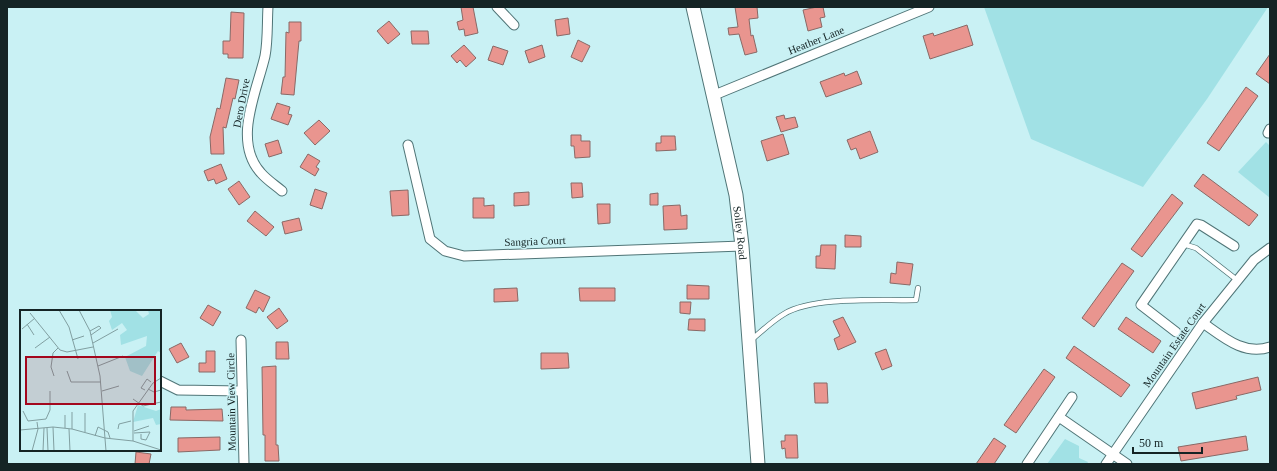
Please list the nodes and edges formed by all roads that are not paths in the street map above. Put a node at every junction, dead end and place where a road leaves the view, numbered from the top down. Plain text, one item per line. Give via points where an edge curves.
1 (268, 7) edge
2 (497, 7) edge
3 (693, 7) edge
4 (929, 7) edge
5 (514, 25) dead end
6 (712, 96) junction
7 (408, 145) dead end
8 (282, 191) dead end
9 (1182, 244) junction
10 (742, 246) junction
11 (1234, 246) dead end
12 (1270, 248) edge
13 (1237, 280) junction
14 (918, 288) dead end
15 (1203, 323) junction
16 (1176, 332) dead end
17 (241, 340) dead end
18 (749, 342) junction
19 (1270, 347) edge
20 (161, 382) edge
21 (242, 391) junction
22 (1072, 397) dead end
23 (1059, 417) junction
24 (1113, 454) junction
25 (244, 464) edge
26 (758, 464) edge
27 (1027, 464) edge
28 (1106, 464) edge
29 (1127, 464) edge

1 - 8 street, Dero Drive via 265,55 251,106 247,136 250,152 260,172
2 - 5 street
3 - 6 main road, Solley Road
4 - 6 street, Heather Lane
6 - 10 main road, Solley Road via 736,195
7 - 10 street, Sangria Court via 430,239 445,251 464,256
9 - 11 street via 1199,224
9 - 13 lane via 1196,248
9 - 16 street via 1141,305
10 - 18 main road, Solley Road
12 - 13 street, Mountain Estate Court via 1254,260
13 - 15 street, Mountain Estate Court
14 - 18 lane via 916,300 827,302 799,307 785,313
15 - 19 street via 1239,347 1262,350
15 - 24 street, Mountain Estate Court
17 - 21 street, Mountain View Circle
18 - 26 main road, Solley Road
20 - 21 street via 178,390
21 - 25 street, Mountain View Circle
22 - 23 street
23 - 24 street
23 - 27 street
24 - 28 street, Mountain Estate Court
24 - 29 street

